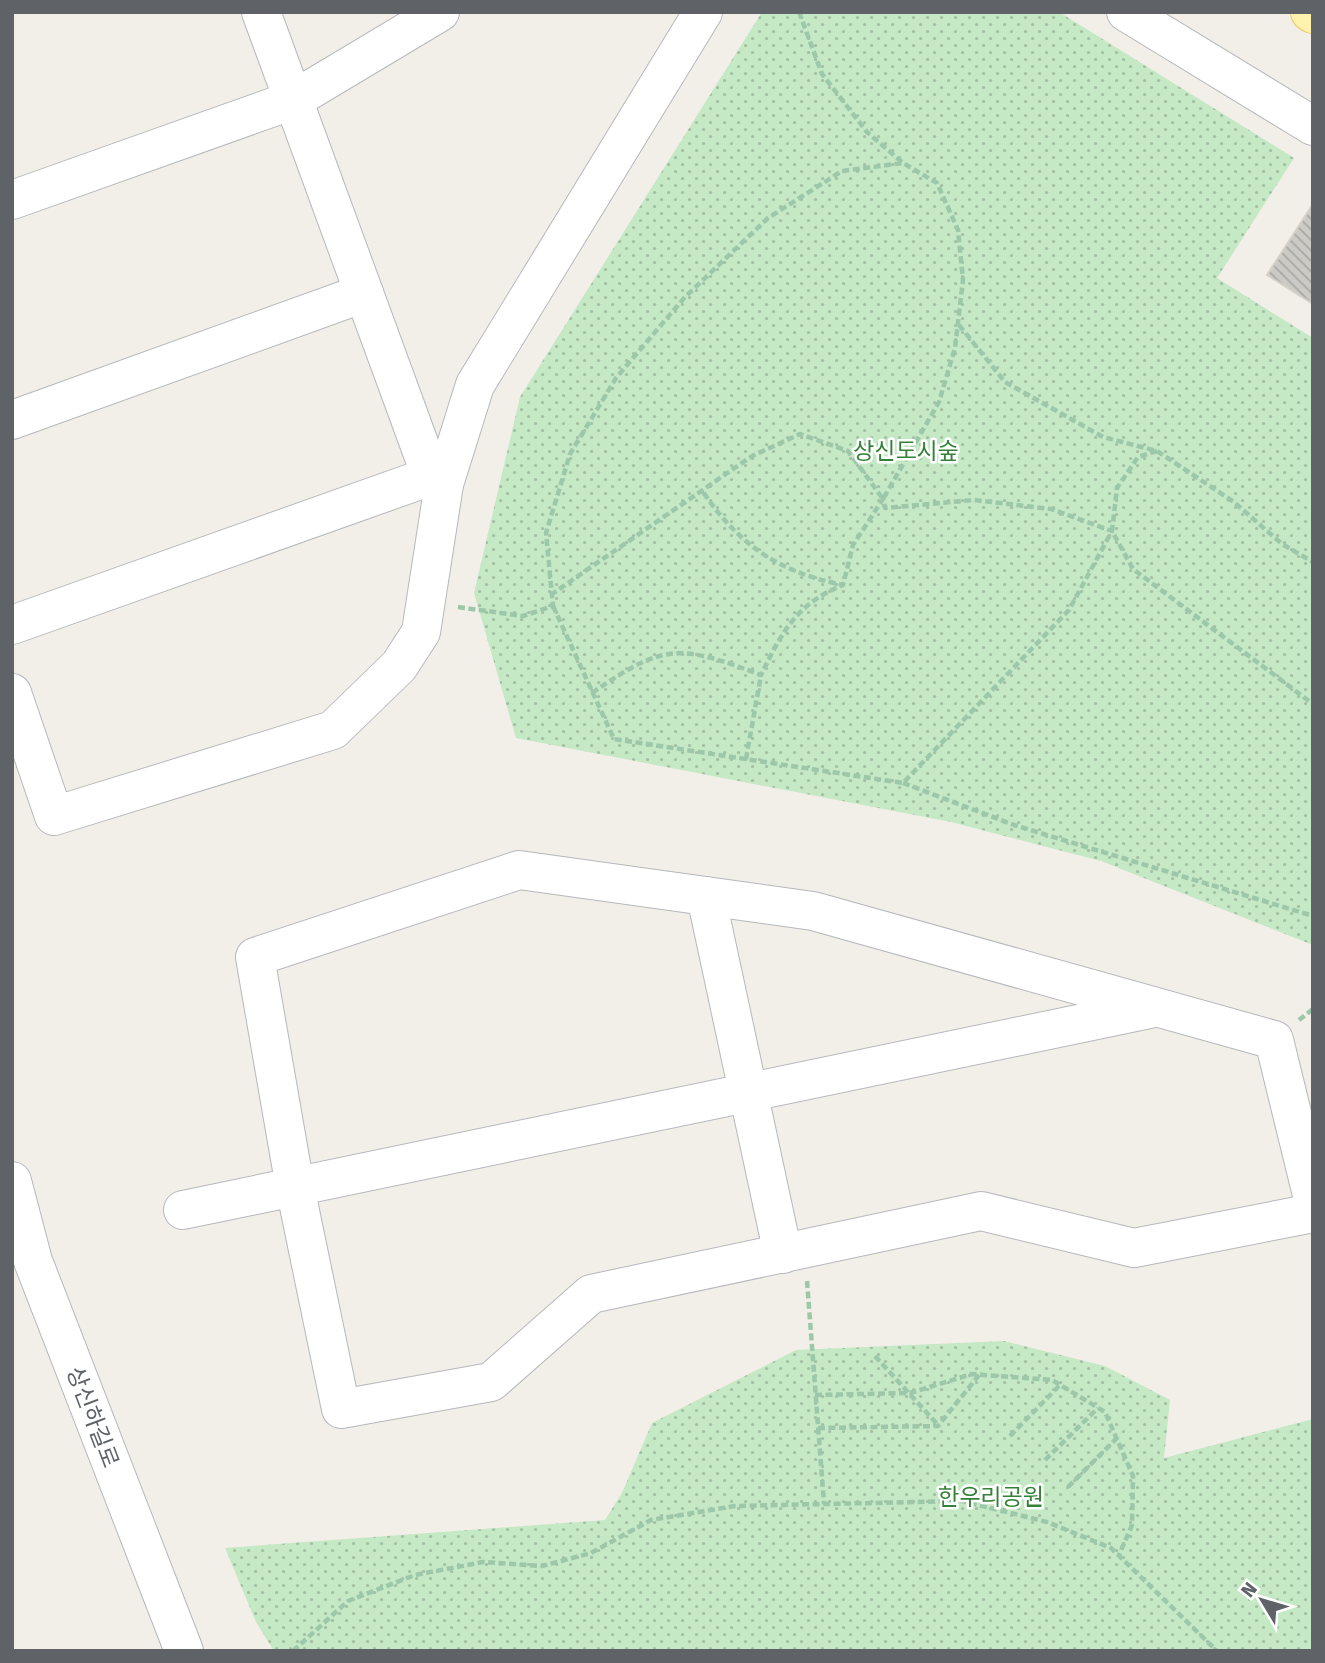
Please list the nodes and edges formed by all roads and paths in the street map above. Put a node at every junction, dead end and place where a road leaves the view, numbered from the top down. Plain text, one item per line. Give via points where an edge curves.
1 (261, 12) edge
2 (440, 12) edge
3 (703, 12) edge
4 (799, 12) edge
5 (1126, 12) edge
6 (293, 100) junction
7 (1313, 126) edge
8 (903, 163) junction
9 (12, 200) edge
10 (364, 293) junction
11 (958, 324) junction
12 (12, 420) edge
13 (1157, 451) junction
14 (438, 480) junction
15 (704, 492) junction
16 (883, 499) junction
17 (1112, 531) junction
18 (1313, 562) edge
19 (843, 585) junction
20 (552, 594) junction
21 (426, 602) junction
22 (553, 606) junction
23 (12, 625) edge
24 (761, 675) junction
25 (12, 693) edge
26 (592, 693) junction
27 (1313, 704) edge
28 (746, 758) junction
29 (903, 783) junction
30 (706, 896) junction
31 (1313, 916) edge
32 (1158, 1007) junction
33 (748, 1092) junction
34 (12, 1181) edge
35 (295, 1187) junction
36 (1313, 1199) edge
37 (183, 1210) dead end
38 (1313, 1213) edge
39 (793, 1251) junction
40 (23, 1266) edge
41 (874, 1356) dead end
42 (980, 1375) junction
43 (1060, 1385) junction
44 (910, 1393) junction
45 (815, 1395) junction
46 (1098, 1408) junction
47 (938, 1426) junction
48 (818, 1428) junction
49 (1010, 1436) dead end
50 (1117, 1438) junction
51 (1045, 1460) dead end
52 (1068, 1487) dead end
53 (824, 1504) junction
54 (1119, 1555) junction
55 (184, 1651) edge
56 (293, 1651) edge
57 (1217, 1651) edge

1 - 6 street
2 - 6 street
3 - 14 street via 475,385
4 - 8 path via 822,74 867,132
5 - 7 street
6 - 9 street
6 - 10 street
8 - 11 path via 937,183 958,230 963,280
8 - 20 path via 842,172 768,218 685,297 616,378 570,454 546,533
10 - 12 street
10 - 14 street
11 - 13 path via 1005,382 1103,437
11 - 16 path via 939,402
13 - 17 path via 1138,457 1117,488
13 - 18 path
14 - 21 street
14 - 23 street
15 - 16 path via 752,456 800,434 848,451
15 - 19 path via 722,519 770,562
15 - 20 path
16 - 17 path via 885,508 974,500 1051,509
16 - 19 path via 853,545
17 - 27 path via 1133,569
17 - 29 path via 1069,610
19 - 24 path via 822,594 784,628
20 - 22 path
21 - 22 path via 523,616
21 - 25 street via 421,632 399,666 333,730 54,816
22 - 26 path
24 - 26 path via 720,659 671,651 635,663
24 - 28 path
26 - 28 path via 614,739
28 - 29 path
29 - 31 path via 1014,825
30 - 32 street via 813,911
30 - 33 street
30 - 35 street via 519,870 255,957
32 - 33 street
32 - 36 street via 1273,1040
33 - 35 street
33 - 39 street
34 - 40 street, 상신하길로
35 - 37 street
35 - 39 street via 341,1409 491,1382 592,1294
38 - 39 street via 1134,1248 981,1211
39 - 45 path
40 - 55 street, 상신하길로
41 - 44 path
42 - 43 path via 1052,1380
42 - 44 path
42 - 47 path
43 - 46 path
43 - 49 path
44 - 45 path
44 - 47 path
45 - 48 path
46 - 50 path via 1105,1412
46 - 51 path
47 - 48 path
48 - 53 path
50 - 52 path
50 - 54 path via 1133,1476 1132,1525
53 - 54 path via 962,1500 1047,1522
53 - 56 path via 735,1506 651,1520 591,1553 542,1566 483,1562 415,1576 348,1601
54 - 57 path

